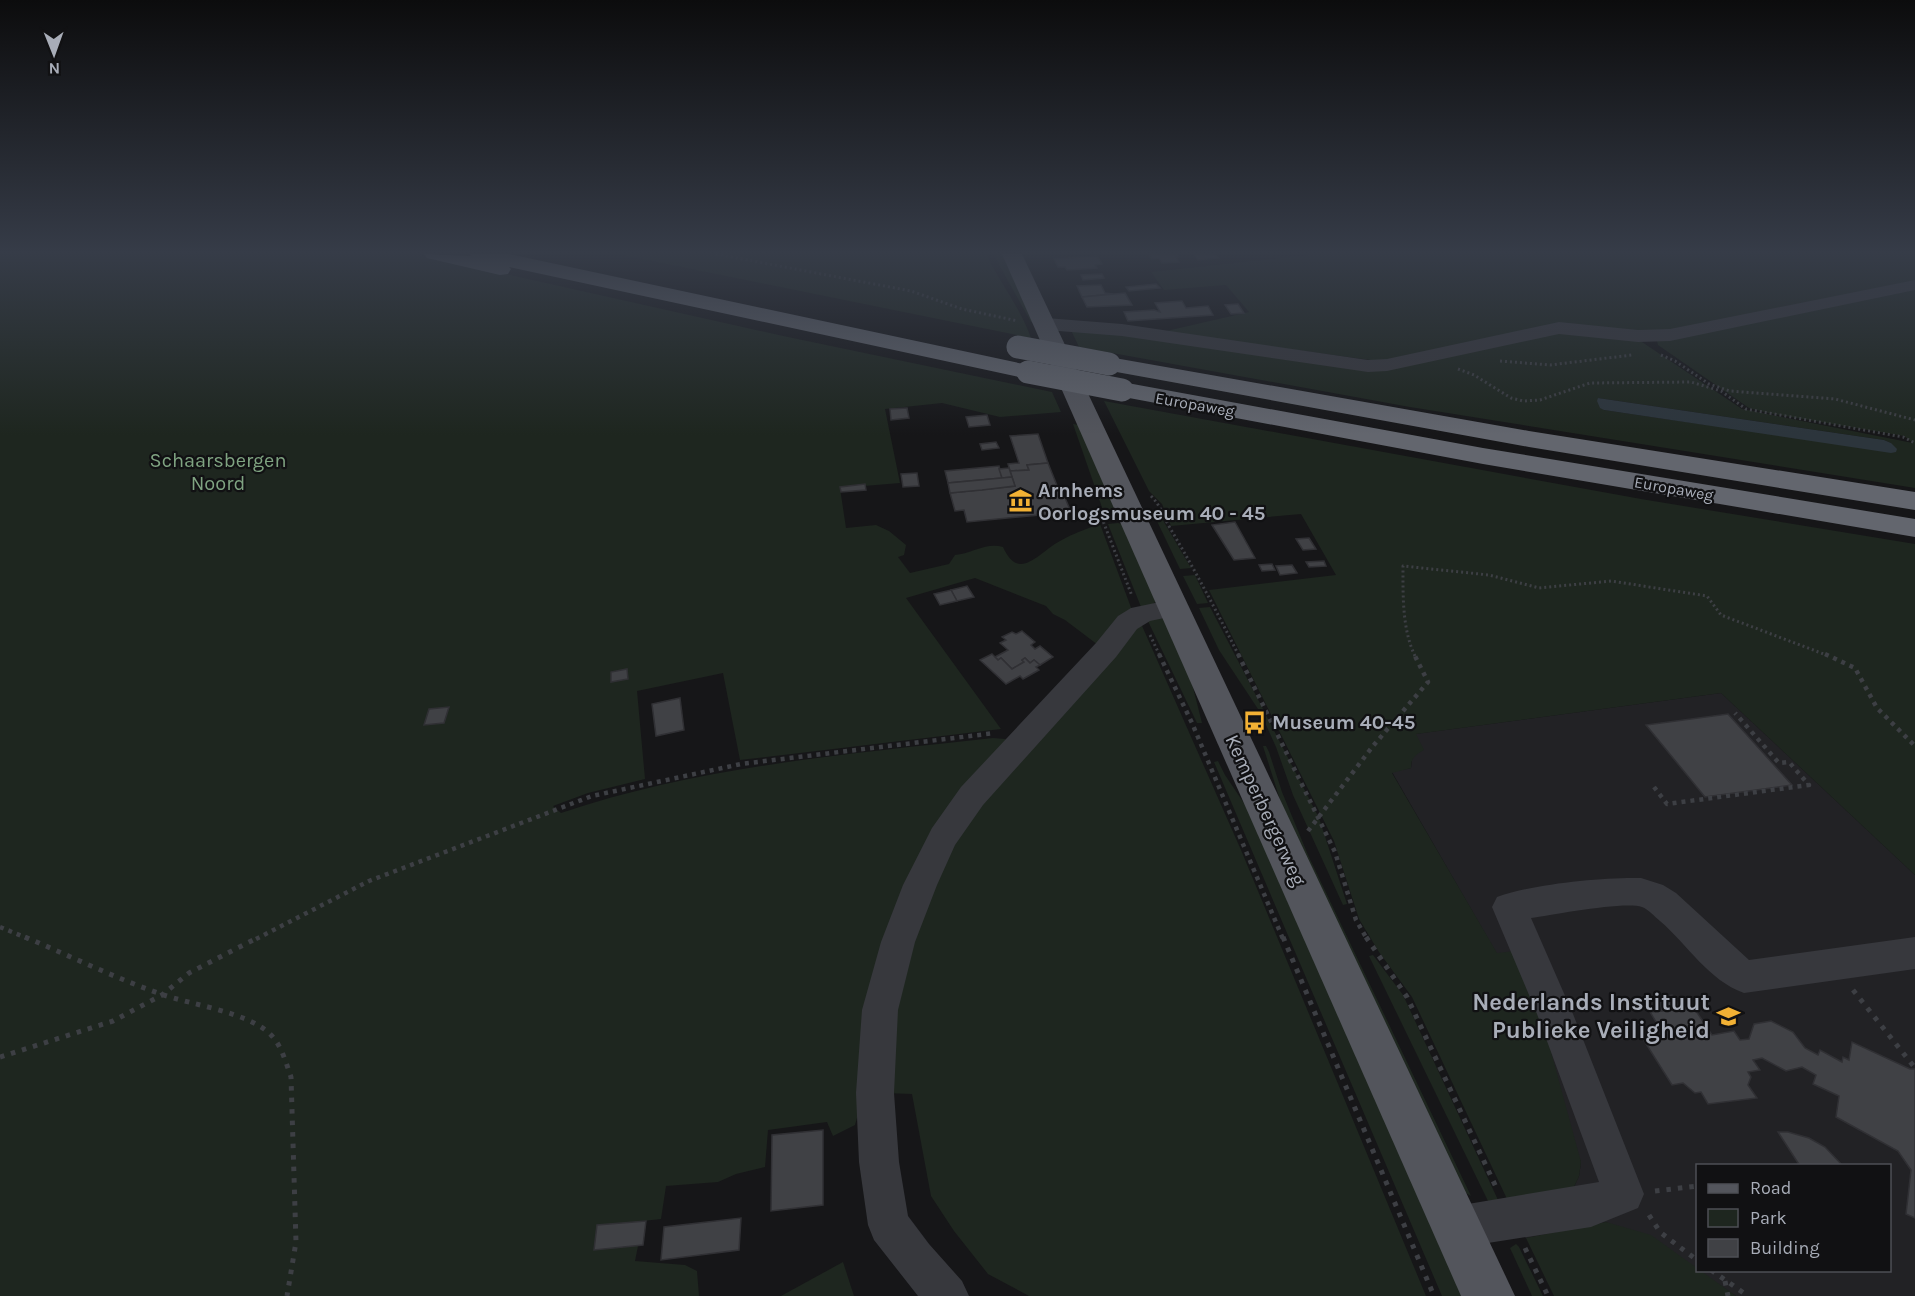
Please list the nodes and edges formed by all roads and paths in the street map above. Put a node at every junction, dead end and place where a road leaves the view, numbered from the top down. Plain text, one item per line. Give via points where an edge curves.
1 (756, 314) edge
2 (858, 314) edge
3 (989, 314) edge
4 (1030, 314) edge
5 (1771, 314) edge
6 (1032, 323) junction
7 (951, 334) dead end
8 (1007, 345) dead end
9 (1654, 354) dead end
10 (1636, 355) dead end
11 (1410, 360) junction
12 (1495, 360) dead end
13 (1915, 420) edge
14 (1915, 443) edge
15 (1146, 492) dead end
16 (1915, 501) edge
17 (1915, 528) edge
18 (1157, 610) junction
19 (1267, 711) junction
20 (1735, 713) dead end
21 (1251, 715) dead end
22 (1035, 729) junction
23 (1915, 747) edge
24 (1654, 787) dead end
25 (1319, 818) junction
26 (1305, 836) dead end
27 (0, 927) edge
28 (1915, 953) edge
29 (1832, 963) junction
30 (162, 995) junction
31 (0, 1057) edge
32 (1915, 1068) edge
33 (1696, 1187) edge
34 (1637, 1205) junction
35 (1511, 1219) junction
36 (1456, 1227) junction
37 (1696, 1259) edge
38 (1714, 1272) edge
39 (1725, 1280) junction
40 (287, 1296) edge
41 (946, 1296) edge
42 (1434, 1296) edge
43 (1488, 1296) edge
44 (1548, 1296) edge
45 (1728, 1296) edge
46 (1748, 1296) edge

1 - 17 highway, Europaweg, bridge via 1122,390 1495,458
2 - 7 highway
3 - 6 path
4 - 6 main road, Kemperbergerweg
5 - 11 street via 1670,335 1638,336 1559,328
6 - 11 street via 1122,330 1355,365
6 - 18 main road, Kemperbergerweg
8 - 16 highway, Europaweg, bridge via 1529,440
9 - 13 path via 1669,357 1718,388 1834,399
10 - 12 path via 1550,365
11 - 14 path via 1433,362 1474,375 1523,401 1540,400 1590,383 1690,382 1721,391 1746,409 1903,437
15 - 19 path via 1159,504 1168,526 1189,556
18 - 22 street via 1125,625
18 - 36 main road, Kemperbergerweg
18 - 42 path, Kemperbergerweg via 1192,723
19 - 21 path
19 - 25 path
20 - 24 path via 1779,763 1789,762 1809,785 1667,804
22 - 30 path via 741,764 592,796 369,881 189,973
22 - 41 street via 972,796 943,837 898,942 880,1010 875,1093 879,1162 889,1225
23 - 25 path via 1877,708 1856,668 1721,615 1707,596 1611,581 1539,588 1448,568 1403,566 1403,606 1411,648 1428,682
25 - 26 path
25 - 35 path via 1335,852 1356,920 1407,997
27 - 30 path
28 - 29 street
29 - 32 path
29 - 34 street via 1744,977 1649,893 1620,892 1509,907 1541,976 1591,1111
30 - 31 path via 113,1021
30 - 40 path via 254,1023 271,1035 283,1053 291,1077 296,1242
33 - 34 path
34 - 35 street via 1591,1206
34 - 37 path via 1660,1232
35 - 36 street
35 - 44 path
36 - 43 main road, Kemperbergerweg
38 - 39 path
39 - 45 path
39 - 46 path

